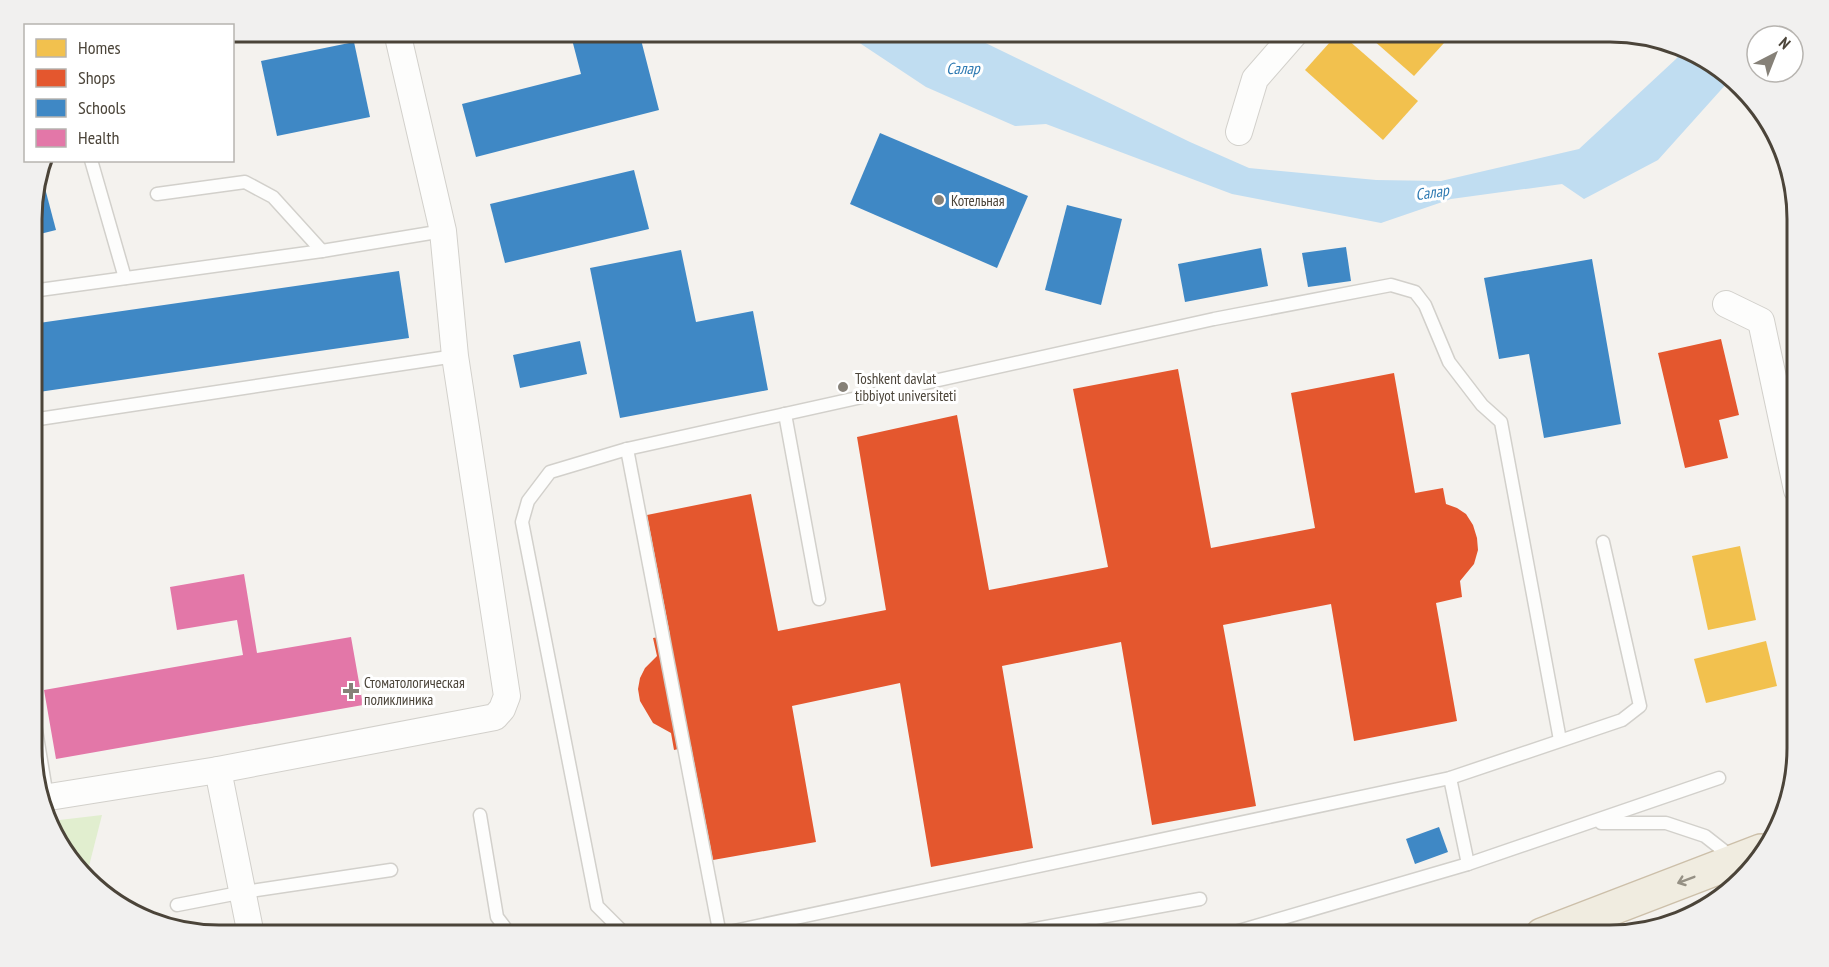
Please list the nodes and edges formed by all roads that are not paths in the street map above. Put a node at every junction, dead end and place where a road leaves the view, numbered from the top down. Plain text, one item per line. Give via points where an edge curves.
1 (399, 42) edge
2 (1287, 42) edge
3 (1239, 132) dead end
4 (92, 162) edge
5 (157, 194) dead end
6 (443, 231) junction
7 (322, 250) junction
8 (125, 278) junction
9 (42, 290) edge
10 (1726, 304) dead end
11 (455, 356) junction
12 (785, 414) junction
13 (42, 418) edge
14 (1787, 443) edge
15 (627, 449) junction
16 (1603, 543) dead end
17 (819, 599) dead end
18 (1560, 740) junction
19 (218, 770) junction
20 (1450, 778) junction
21 (1719, 778) dead end
22 (49, 797) edge
23 (480, 815) dead end
24 (1591, 823) junction
25 (1749, 856) edge
26 (1468, 864) junction
27 (391, 870) dead end
28 (243, 892) junction
29 (1200, 899) dead end
30 (177, 905) dead end
31 (249, 925) edge
32 (503, 925) edge
33 (616, 925) edge
34 (718, 925) edge
35 (766, 925) edge
36 (1057, 925) edge
37 (1259, 925) edge
38 (1568, 925) edge

1 - 6 street
2 - 3 street via 1255,79
4 - 8 lane
5 - 7 lane via 245,182 273,198
6 - 7 lane
6 - 11 street
7 - 8 lane
8 - 9 lane
10 - 14 street via 1761,321
11 - 13 lane
11 - 19 street via 507,696 502,709 495,717
12 - 15 lane
12 - 17 lane
12 - 18 lane via 1250,312 1391,285 1414,292 1425,305 1449,362 1482,405 1501,422
15 - 33 lane via 550,472 528,501 522,522 597,906
15 - 34 lane
16 - 18 lane via 1640,706 1622,720
18 - 20 lane
19 - 22 street
19 - 28 street
20 - 26 lane
20 - 35 lane
21 - 24 lane
23 - 32 lane via 498,917
24 - 25 lane via 1666,823
24 - 26 lane
25 -> 38 highway
26 - 37 lane
27 - 28 lane
28 - 30 lane
28 - 31 street
29 - 36 lane

